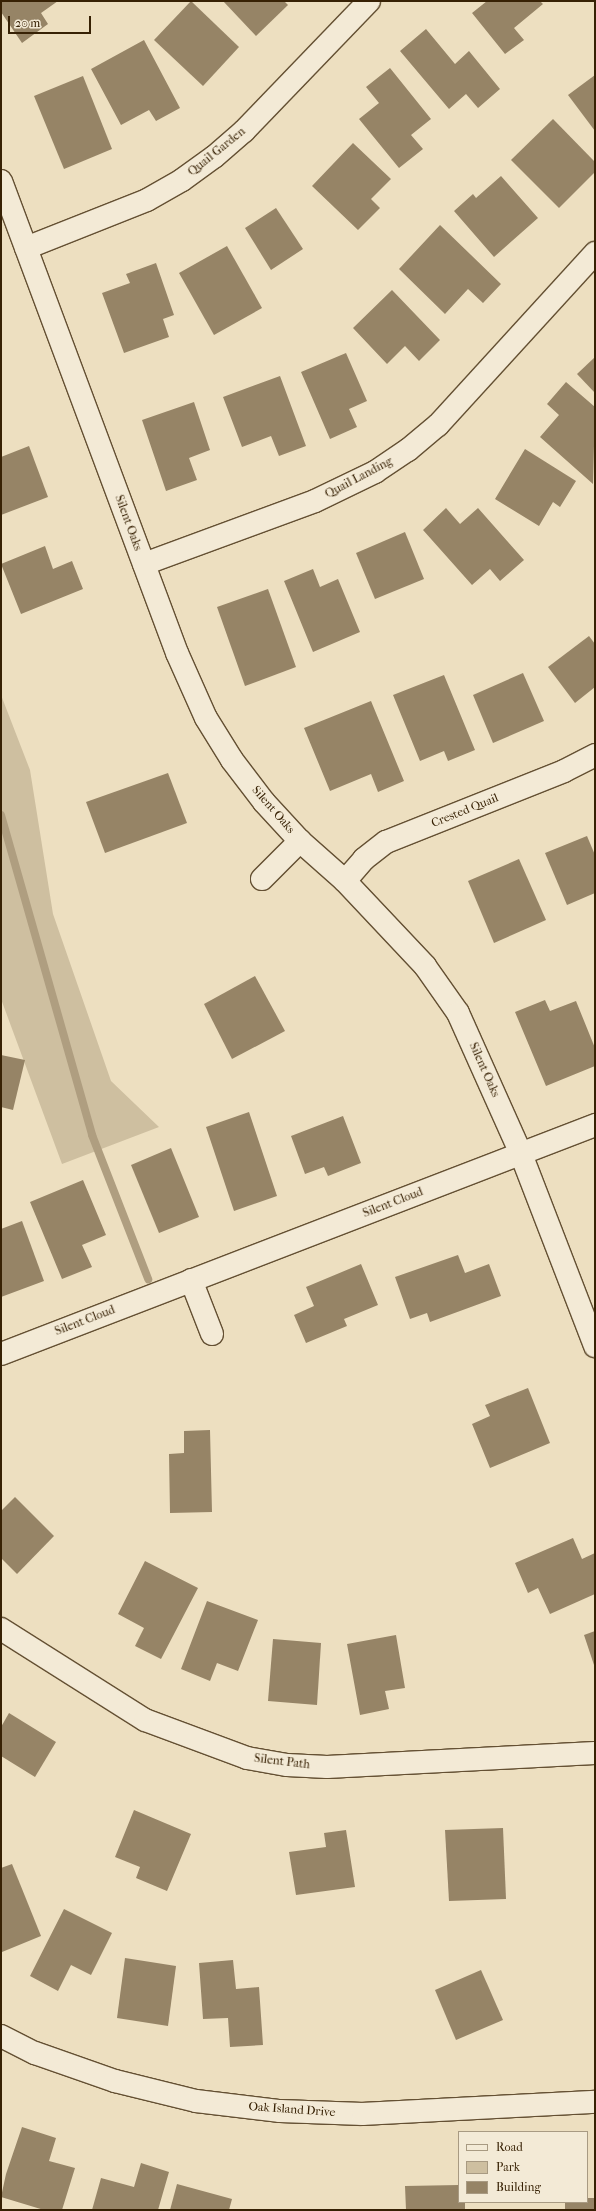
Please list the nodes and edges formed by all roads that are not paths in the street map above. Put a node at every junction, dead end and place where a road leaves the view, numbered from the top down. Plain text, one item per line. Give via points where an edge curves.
1 (369, 1) edge
2 (1, 180) edge
3 (26, 248) junction
4 (595, 253) edge
5 (144, 564) junction
6 (595, 755) edge
7 (300, 841) junction
8 (262, 879) dead end
9 (346, 881) junction
10 (595, 1125) edge
11 (521, 1154) junction
12 (191, 1280) junction
13 (212, 1334) dead end
14 (595, 1346) edge
15 (1, 1354) edge
16 (1, 1630) edge
17 (595, 1753) edge
18 (1, 2036) edge
19 (595, 2102) edge

1 - 3 street, Quail Garden via 244,131 209,161 147,200
2 - 3 street, Silent Oaks
3 - 5 street, Silent Oaks
4 - 5 street, Quail Landing via 438,425 408,450 374,472 315,501
5 - 7 street, Silent Oaks via 177,653 206,718 232,760 264,802
6 - 9 street, Crested Quail via 564,771 386,842 364,859
7 - 8 street, Silent Oaks
7 - 9 street, Silent Oaks
9 - 11 street, Silent Oaks via 425,966 458,1013
10 - 11 street, Silent Cloud
11 - 12 street, Silent Cloud
11 - 14 street, Silent Oaks
12 - 13 street
12 - 15 street, Silent Cloud
16 - 17 street, Silent Path via 145,1720 247,1758 287,1765 327,1767
18 - 19 street, Oak Island Drive via 36,2053 114,2081 196,2101 280,2111 363,2114

